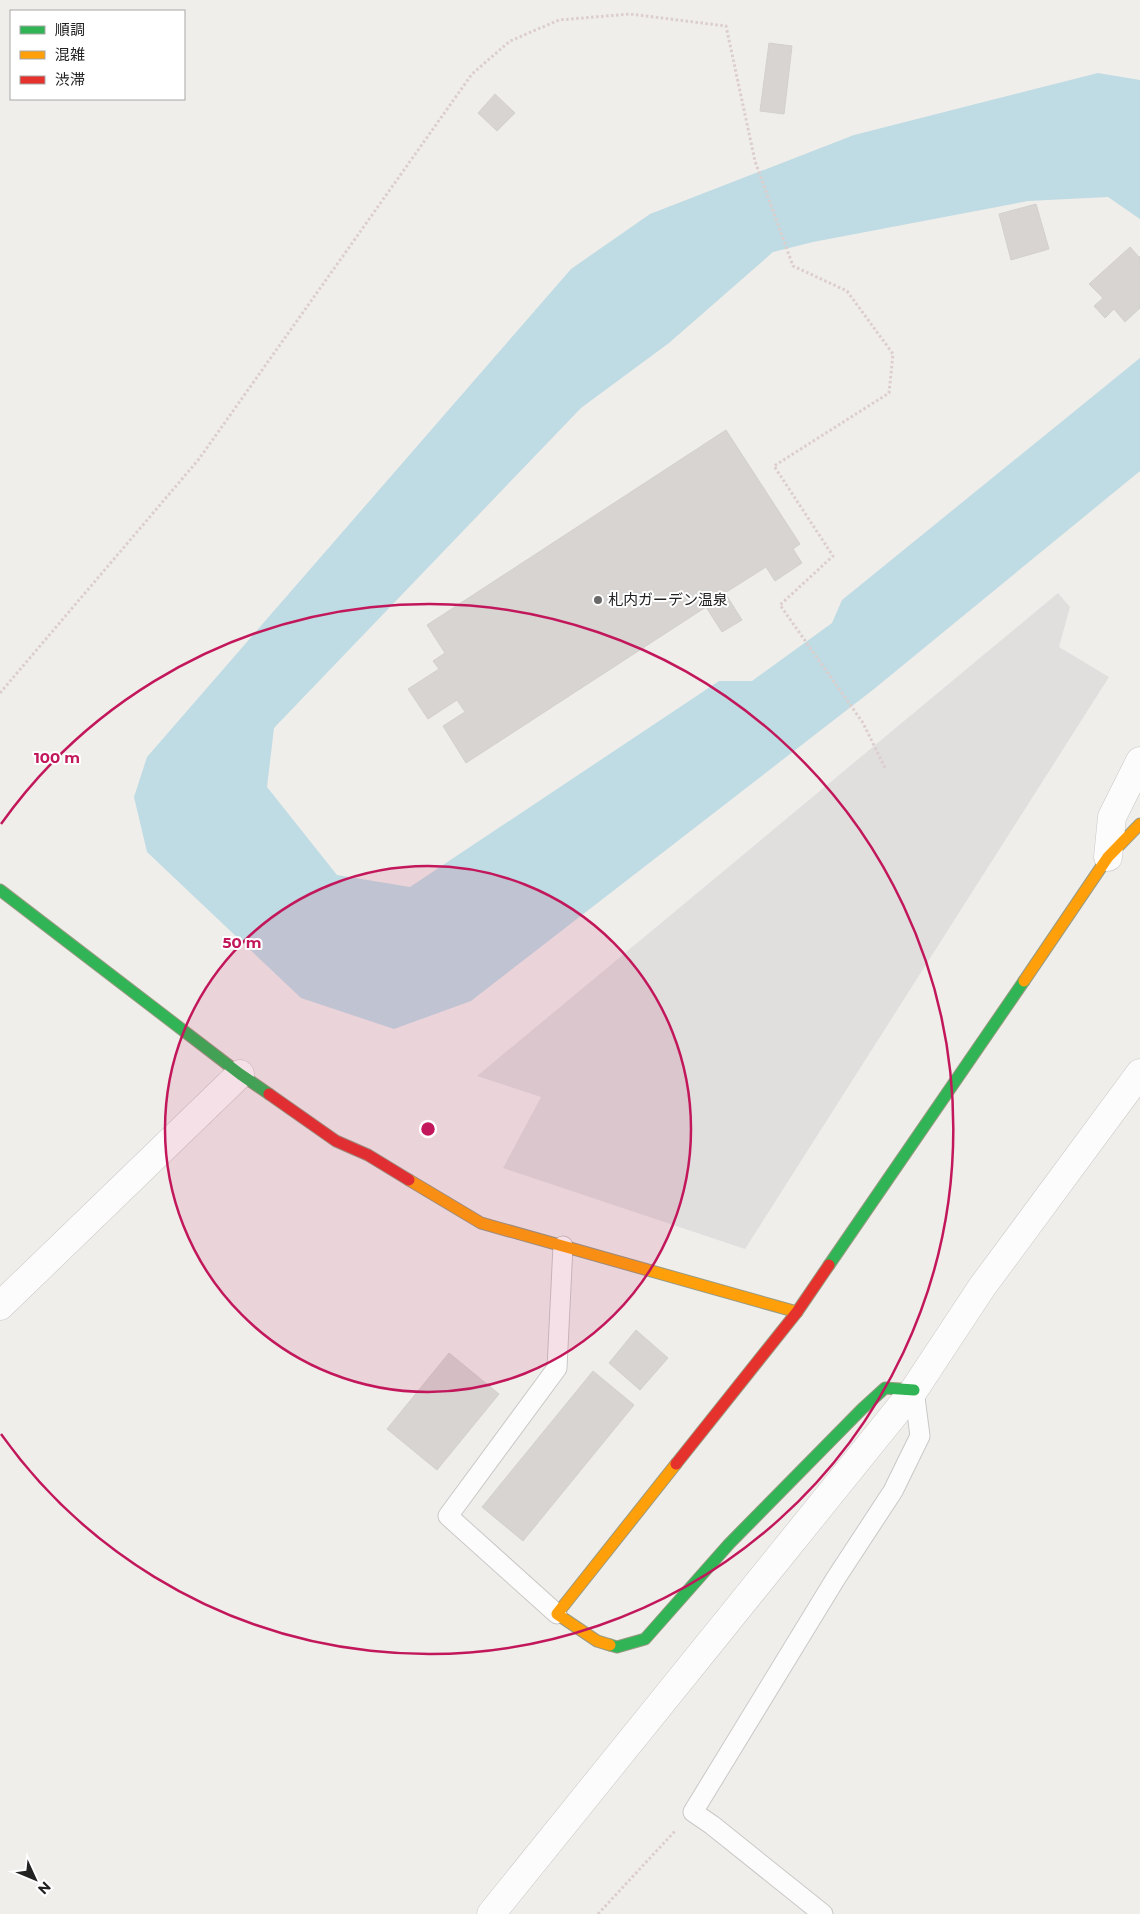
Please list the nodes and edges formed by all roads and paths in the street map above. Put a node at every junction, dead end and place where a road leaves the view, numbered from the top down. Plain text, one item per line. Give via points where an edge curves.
1 (0, 693) edge
2 (1140, 761) edge
3 (886, 770) dead end
4 (1140, 824) edge
5 (1108, 857) junction
6 (0, 890) edge
7 (1140, 1073) edge
8 (240, 1074) junction
9 (563, 1246) junction
10 (0, 1306) edge
11 (797, 1312) junction
12 (914, 1390) junction
13 (557, 1614) junction
14 (693, 1812) junction
15 (490, 1914) edge
16 (598, 1914) edge
17 (823, 1914) edge

1 - 3 path via 199,459 472,74 510,41 559,20 630,14 726,26 755,161 793,266 847,291 893,354 889,393 774,466 833,556 780,605 863,723
2 - 5 street via 1112,817
4 - 5 street
5 - 11 street
6 - 8 street
7 - 12 street via 982,1287
8 - 9 street via 336,1141 368,1155 481,1223
8 - 10 street
9 - 11 street
9 - 13 lane via 557,1368 448,1516
11 - 13 street
12 - 13 street via 885,1388 862,1409 729,1544 645,1639 617,1647 597,1641
12 - 14 lane via 920,1436 893,1491
12 - 15 street
14 - 16 path
14 - 17 lane

